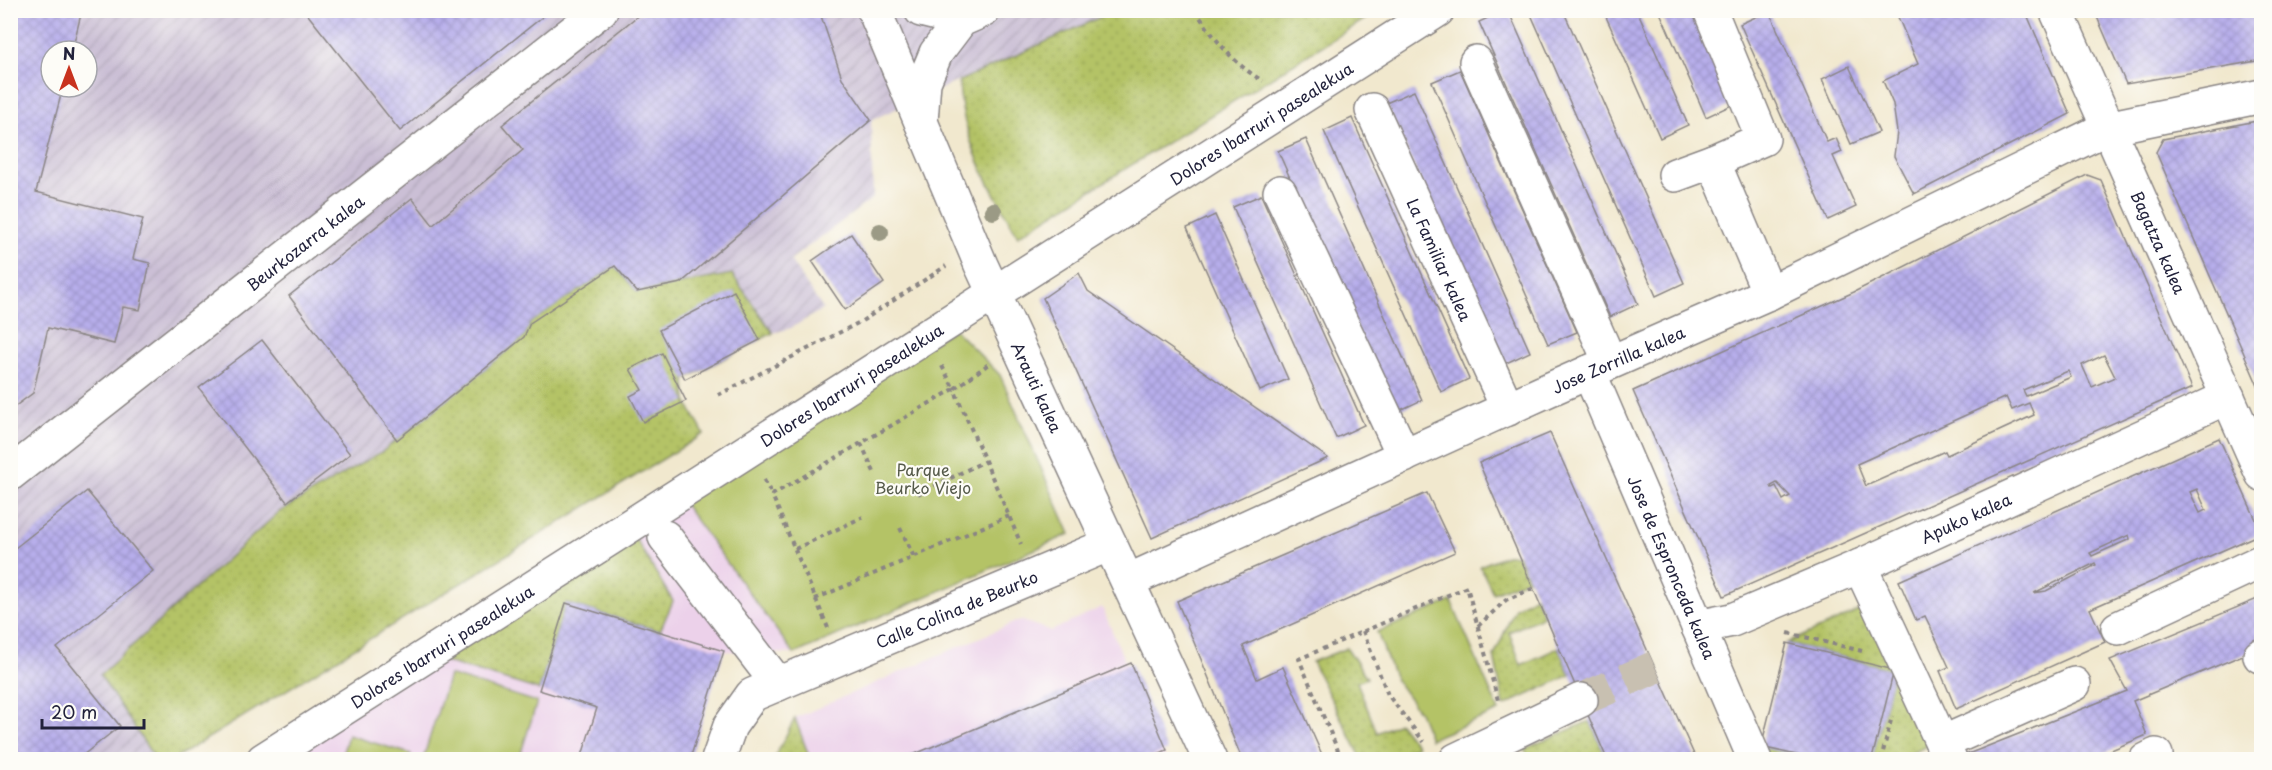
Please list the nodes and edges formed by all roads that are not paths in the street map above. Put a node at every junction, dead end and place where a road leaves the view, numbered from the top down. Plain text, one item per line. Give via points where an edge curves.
1 (601, 10) edge
2 (874, 10) edge
3 (921, 10) edge
4 (1438, 10) edge
5 (1710, 10) edge
6 (2056, 10) edge
7 (973, 15) edge
8 (1476, 62) dead end
9 (2262, 96) edge
10 (1372, 110) dead end
11 (921, 123) junction
12 (2107, 128) junction
13 (1713, 161) junction
14 (1675, 175) dead end
15 (1280, 192) dead end
16 (1769, 293) junction
17 (994, 294) junction
18 (1599, 367) junction
19 (2228, 397) junction
20 (1508, 409) junction
21 (1404, 456) junction
22 (10, 474) edge
23 (2262, 474) edge
24 (665, 537) dead end
25 (1110, 544) junction
26 (2262, 561) edge
27 (1860, 566) junction
28 (1128, 582) junction
29 (1698, 627) junction
30 (2118, 628) dead end
31 (790, 678) junction
32 (2074, 684) dead end
33 (1581, 700) tunnel mouth
34 (1944, 754) edge
35 (263, 759) edge
36 (718, 759) edge
37 (1210, 759) edge
38 (1456, 759) edge
39 (1755, 759) edge

1 - 22 street, Beurkozarra kalea
2 - 11 street, Arauti kalea
3 - 7 street
4 - 17 street, Dolores Ibarruri pasealekua
5 - 13 street via 1763,138
6 - 12 street, Bagatza kalea
7 - 11 street via 936,53 924,82
8 - 18 street
9 - 12 street, Jose Zorrilla kalea
10 - 20 street, La Familiar kalea
11 - 17 street, Arauti kalea
12 - 16 street, Jose Zorrilla kalea
12 - 19 street, Bagatza kalea
13 - 14 street
13 - 16 street
15 - 21 street
16 - 18 street, Jose Zorrilla kalea
17 - 25 street, Arauti kalea
17 - 35 street, Dolores Ibarruri pasealekua
18 - 20 street, Jose Zorrilla kalea
18 - 29 street, Jose de Espronceda kalea
19 - 23 street, Bagatza kalea
19 - 27 street, Apuko kalea
20 - 21 street, Jose Zorrilla kalea
21 - 28 street, Jose Zorrilla kalea
24 - 31 street
25 - 28 street, Arauti kalea
25 - 31 street, Calle Colina de Beurko
26 - 30 street
27 - 29 street, Apuko kalea via 1732,620
27 - 34 street
28 - 37 street, Arauti kalea
29 - 39 street, Jose de Espronceda kalea
31 - 36 street, Calle Colina de Beurko via 752,695 730,726
32 - 34 street
33 - 38 street

